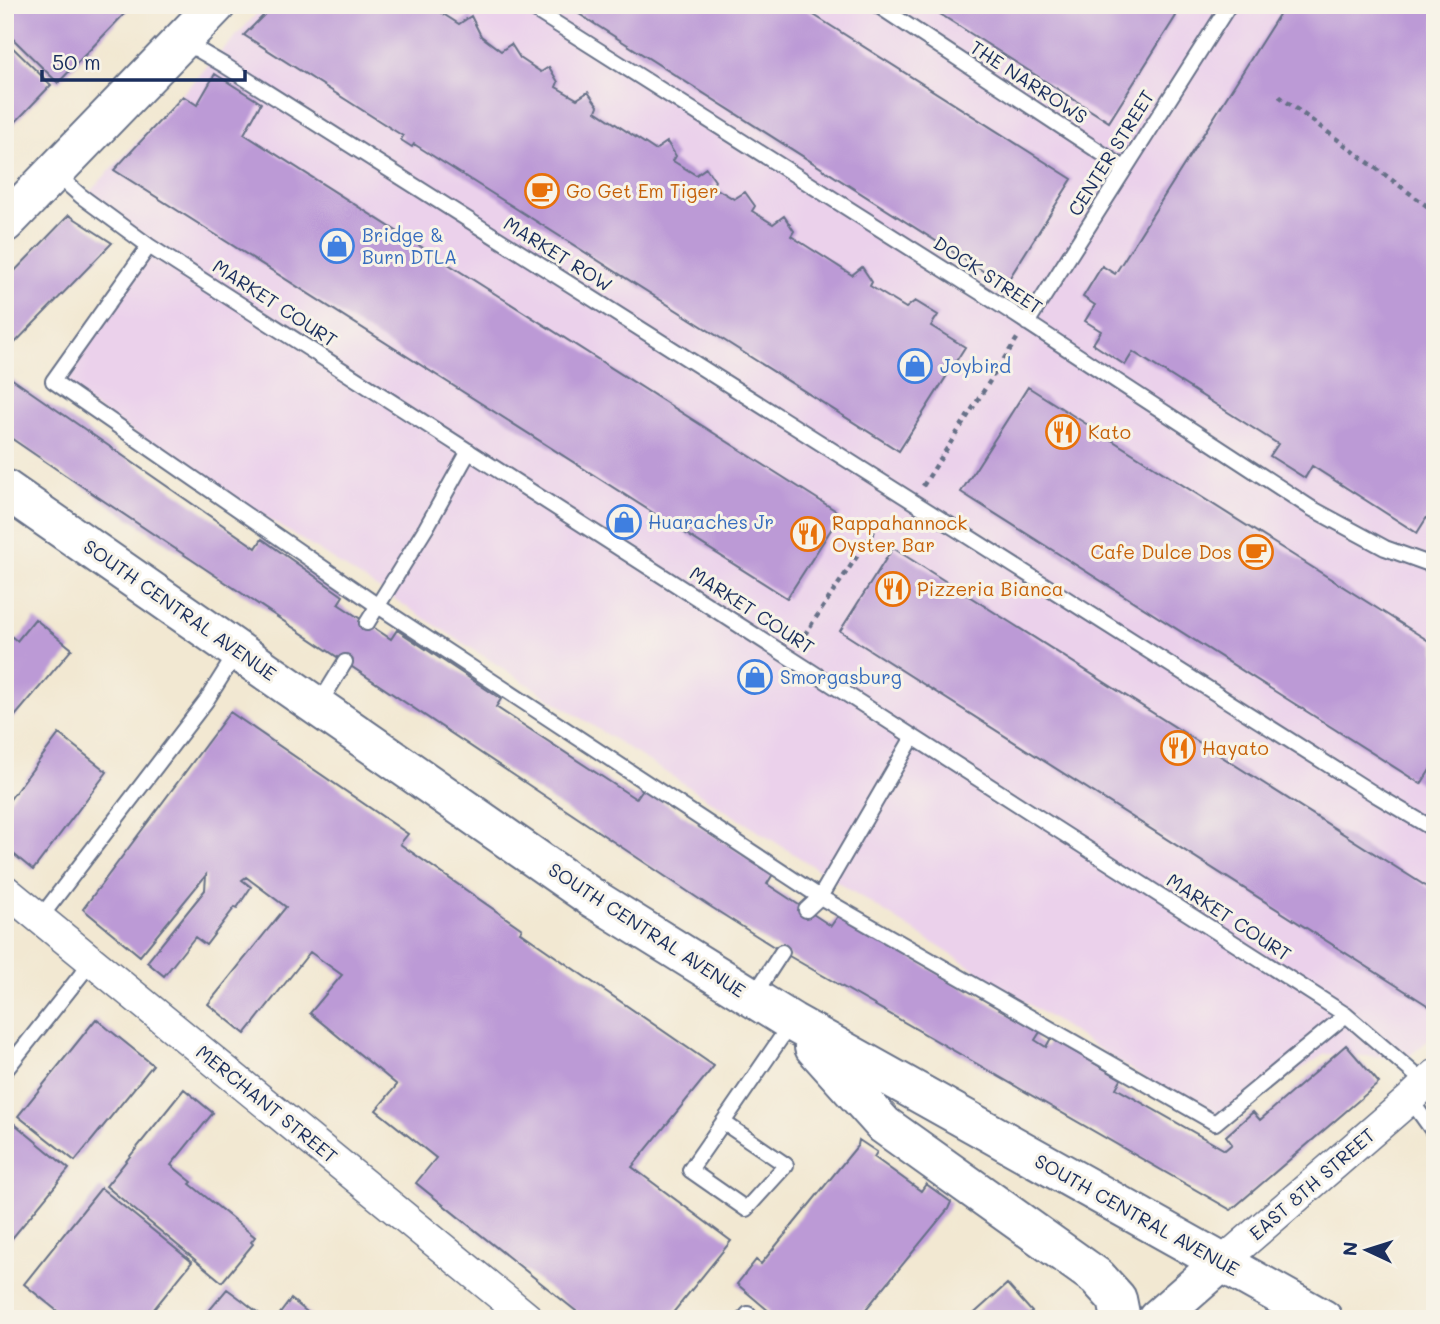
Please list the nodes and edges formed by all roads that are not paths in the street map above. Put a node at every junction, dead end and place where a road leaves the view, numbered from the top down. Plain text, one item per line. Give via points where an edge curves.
1 (216, 5) edge
2 (527, 5) edge
3 (877, 5) edge
4 (1229, 5) edge
5 (182, 41) junction
6 (1124, 168) junction
7 (55, 173) junction
8 (5, 223) edge
9 (149, 246) junction
10 (1027, 323) junction
11 (469, 451) junction
12 (5, 489) edge
13 (1435, 566) edge
14 (378, 606) junction
15 (367, 623) dead end
16 (238, 651) junction
17 (345, 662) dead end
18 (318, 706) junction
19 (913, 737) junction
20 (1435, 830) edge
21 (5, 890) edge
22 (820, 897) junction
23 (807, 910) dead end
24 (40, 918) junction
25 (782, 952) dead end
26 (92, 961) junction
27 (752, 998) junction
28 (1346, 1016) junction
29 (792, 1022) junction
30 (5, 1070) edge
31 (1423, 1086) edge
32 (723, 1122) junction
33 (1435, 1134) edge
34 (1222, 1263) junction
35 (528, 1319) edge
36 (1121, 1319) edge
37 (1157, 1319) edge
38 (1323, 1319) edge

1 - 5 main road
2 - 10 lane, DOCK STREET
3 - 6 lane, THE NARROWS
4 - 6 lane, CENTER STREET
5 - 7 main road
5 - 20 lane, MARKET ROW
6 - 10 lane, CENTER STREET
7 - 8 main road
7 - 9 lane, MARKET COURT
9 - 11 lane, MARKET COURT
9 - 14 lane via 53,381
10 - 13 lane, DOCK STREET via 1311,508 1385,548
11 - 14 lane
11 - 19 lane, MARKET COURT
12 - 16 main road, SOUTH CENTRAL AVENUE
14 - 15 lane
14 - 22 lane
16 - 18 main road, SOUTH CENTRAL AVENUE
16 - 24 lane via 206,701
17 - 18 lane
18 - 27 main road, SOUTH CENTRAL AVENUE via 591,897
19 - 22 lane
19 - 28 lane, MARKET COURT
21 - 24 street, MERCHANT STREET
22 - 23 lane
22 - 28 lane via 1215,1123
24 - 26 street, MERCHANT STREET
25 - 27 lane
26 - 30 lane
26 - 35 street, MERCHANT STREET
27 - 29 main road, SOUTH CENTRAL AVENUE
28 - 31 lane, MARKET COURT
29 - 32 lane
29 - 34 main road, SOUTH CENTRAL AVENUE
29 - 36 main road via 884,1125 1097,1276 1117,1299
31 - 33 lane, MARKET COURT
31 - 34 street, EAST 8TH STREET
32 - 32 lane via 690,1170 746,1209 786,1165
34 - 37 main road, EAST 8TH STREET
34 - 38 main road, SOUTH CENTRAL AVENUE

